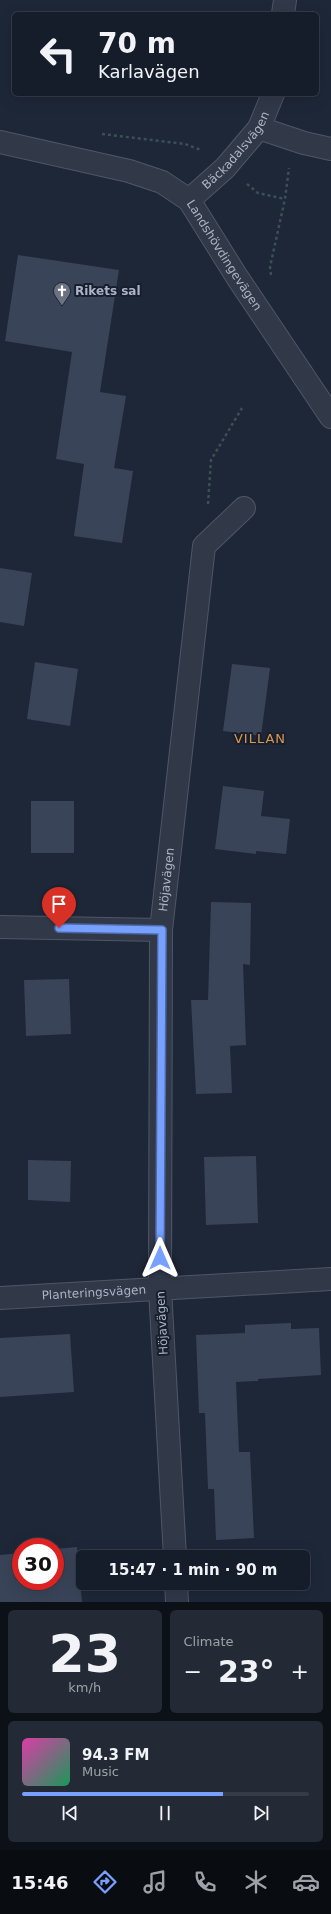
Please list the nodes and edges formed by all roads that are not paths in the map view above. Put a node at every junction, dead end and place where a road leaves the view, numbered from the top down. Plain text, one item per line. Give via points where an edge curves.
1 (285, 0) edge
2 (283, 12) edge
3 (272, 96) edge
4 (259, 128) junction
5 (0, 142) edge
6 (331, 148) edge
7 (189, 200) junction
8 (331, 417) edge
9 (244, 508) dead end
10 (0, 927) edge
11 (162, 930) junction
12 (331, 1279) edge
13 (160, 1289) junction
14 (0, 1298) edge
15 (175, 1550) edge
16 (176, 1590) edge
17 (177, 1602) edge

1 - 2 street
3 - 4 street, Bäckadalsvägen
4 - 6 street
4 - 7 street, Bäckadalsvägen via 225,168
5 - 7 street, Landshövdingevägen via 129,171 162,182
7 - 8 street, Landshövdingevägen
9 - 11 street, Höjavägen via 204,546
10 - 11 street
11 - 13 street, Höjavägen
12 - 13 street, Planteringsvägen
13 - 14 street, Planteringsvägen
13 - 15 street, Höjavägen
16 - 17 street

